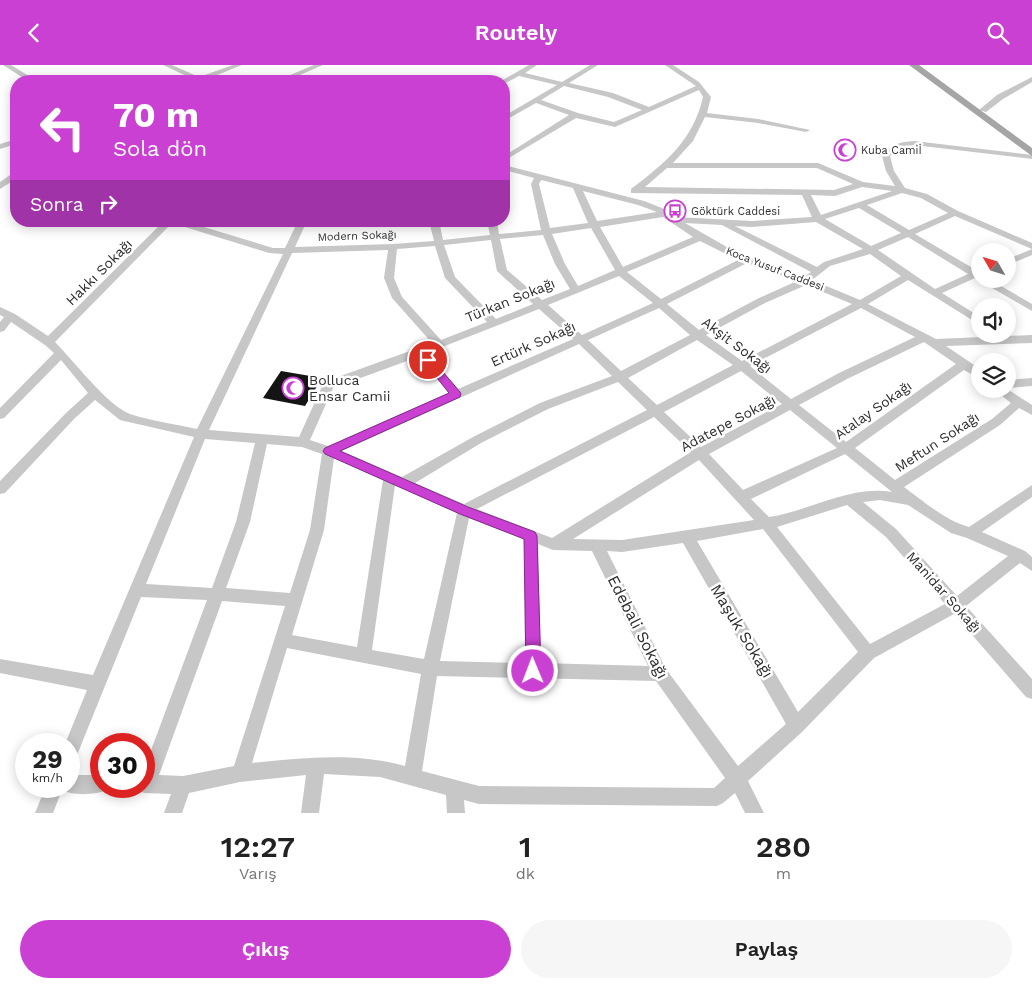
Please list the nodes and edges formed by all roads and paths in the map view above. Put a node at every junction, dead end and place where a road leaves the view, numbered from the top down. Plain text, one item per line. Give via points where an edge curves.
1 (6, 65) edge
2 (166, 65) edge
3 (239, 65) edge
4 (320, 65) edge
5 (512, 65) edge
6 (534, 65) edge
7 (595, 65) edge
8 (668, 65) edge
9 (913, 65) edge
10 (923, 65) edge
11 (522, 72) junction
12 (23, 75) edge
13 (187, 75) edge
14 (214, 75) edge
15 (295, 75) edge
16 (510, 79) edge
17 (1032, 79) edge
18 (562, 83) junction
19 (700, 87) junction
20 (534, 100) junction
21 (649, 110) junction
22 (983, 110) junction
23 (510, 115) edge
24 (576, 115) junction
25 (705, 115) junction
26 (806, 130) dead end
27 (1032, 143) edge
28 (1032, 153) edge
29 (510, 155) edge
30 (1032, 157) edge
31 (666, 166) junction
32 (510, 170) edge
33 (539, 177) junction
34 (861, 184) junction
35 (576, 186) junction
36 (637, 189) junction
37 (902, 189) junction
38 (805, 192) junction
39 (624, 199) junction
40 (861, 205) junction
41 (955, 213) junction
42 (664, 214) junction
43 (818, 219) junction
44 (675, 220) junction
45 (719, 222) junction
46 (594, 225) junction
47 (163, 227) edge
48 (194, 227) edge
49 (300, 227) edge
50 (435, 227) edge
51 (493, 227) edge
52 (545, 232) junction
53 (908, 234) junction
54 (494, 237) junction
55 (700, 237) junction
56 (438, 243) junction
57 (1032, 246) edge
58 (393, 247) junction
59 (290, 249) junction
60 (871, 249) junction
61 (1032, 252) edge
62 (1016, 258) edge
63 (746, 260) junction
64 (817, 271) junction
65 (971, 271) edge
66 (621, 272) junction
67 (908, 276) junction
68 (971, 279) edge
69 (804, 281) junction
70 (999, 288) edge
71 (576, 290) junction
72 (935, 293) junction
73 (540, 304) junction
74 (660, 304) junction
75 (860, 304) junction
76 (1031, 307) edge
77 (6, 313) edge
78 (971, 315) edge
79 (494, 323) junction
80 (0, 329) edge
81 (699, 336) junction
82 (580, 339) junction
83 (1032, 339) edge
84 (928, 340) junction
85 (971, 341) edge
86 (1016, 341) edge
87 (48, 343) junction
88 (440, 345) junction
89 (420, 352) junction
90 (60, 354) junction
91 (963, 365) junction
92 (742, 366) junction
93 (971, 370) edge
94 (620, 377) junction
95 (1032, 382) edge
96 (1016, 384) edge
97 (95, 394) junction
98 (456, 394) junction
99 (1013, 398) edge
100 (1019, 402) junction
101 (791, 406) junction
102 (655, 411) junction
103 (1032, 411) edge
104 (0, 415) edge
105 (201, 434) junction
106 (262, 440) junction
107 (303, 441) junction
108 (845, 449) junction
109 (329, 451) junction
110 (700, 453) junction
111 (396, 480) junction
112 (894, 487) junction
113 (0, 489) edge
114 (1032, 490) edge
115 (742, 497) junction
116 (849, 499) junction
117 (911, 500) junction
118 (464, 510) junction
119 (766, 523) junction
120 (971, 533) junction
121 (531, 536) junction
122 (687, 537) junction
123 (553, 544) junction
124 (597, 546) junction
125 (1026, 560) edge
126 (136, 590) junction
127 (217, 594) junction
128 (295, 601) junction
129 (956, 605) junction
130 (283, 640) junction
131 (868, 653) junction
132 (363, 656) junction
133 (0, 666) edge
134 (430, 668) junction
135 (533, 671) junction
136 (660, 674) junction
137 (98, 685) junction
138 (1032, 691) edge
139 (796, 726) junction
140 (78, 733) edge
141 (155, 760) edge
142 (316, 765) junction
143 (240, 773) junction
144 (412, 777) junction
145 (737, 779) junction
146 (155, 784) edge
147 (183, 785) junction
148 (454, 788) junction
149 (50, 798) edge
150 (44, 813) edge
151 (173, 813) edge
152 (310, 813) edge
153 (456, 813) edge
154 (755, 813) edge

1 - 12 street
2 - 13 street
3 - 14 street
4 - 15 street
5 - 11 street
6 - 11 street
7 - 18 street
8 - 19 street
9 - 28 main road
10 - 22 main road
11 - 16 street
11 - 18 street
17 - 22 street
18 - 20 street
18 - 21 street via 610,95
19 - 21 street
19 - 25 street via 707,97
20 - 23 street
20 - 24 street
21 - 24 street via 615,125
22 - 27 main road
24 - 29 street
25 - 26 street
25 - 31 street
30 - 37 street via 914,143 900,145 886,155 890,171
31 - 34 street via 818,165
31 - 36 street
32 - 33 street, Koca Yusuf Caddesi
33 - 35 street, Koca Yusuf Caddesi
33 - 52 street via 535,184
34 - 37 street
34 - 38 street via 835,193
35 - 39 street, Koca Yusuf Caddesi
35 - 46 street, Akşit Sokağı
36 - 38 street
36 - 39 street
37 - 40 street
37 - 41 street via 924,196
38 - 43 street
39 - 42 street, Koca Yusuf Caddesi
40 - 43 street
40 - 53 street
41 - 53 street
41 - 57 street
42 - 44 street, Koca Yusuf Caddesi
42 - 46 street, Modern Sokağı
43 - 45 street
43 - 60 street
44 - 45 street
44 - 55 street, Koca Yusuf Caddesi
45 - 64 street
46 - 52 street, Modern Sokağı
46 - 66 street, Akşit Sokağı
47 - 87 street, Hakkı Sokağı
48 - 59 street, Modern Sokağı via 272,251
49 - 59 street
50 - 56 street
51 - 54 street
52 - 54 street, Modern Sokağı
52 - 71 street via 559,266
53 - 60 street
53 - 65 street
54 - 56 street, Modern Sokağı
54 - 73 street via 502,271
55 - 63 street, Koca Yusuf Caddesi
55 - 66 street, Türkan Sokağı
56 - 58 street, Modern Sokağı
56 - 79 street via 450,278
58 - 59 street, Modern Sokağı
58 - 88 street via 389,278 397,298
59 - 105 street
60 - 64 street via 827,264
60 - 67 street
61 - 62 street
63 - 69 street, Koca Yusuf Caddesi
63 - 74 street, Ertürk Sokağı
64 - 69 street
66 - 71 street, Türkan Sokağı
66 - 74 street, Akşit Sokağı
67 - 72 street
67 - 75 street
68 - 72 street
69 - 75 street, Koca Yusuf Caddesi
69 - 81 street via 760,301
70 - 76 street
71 - 73 street, Türkan Sokağı
72 - 78 street
73 - 79 street, Türkan Sokağı
73 - 82 street
74 - 81 street, Akşit Sokağı
74 - 82 street, Ertürk Sokağı
75 - 84 street, Koca Yusuf Caddesi
75 - 92 street
77 - 80 street
77 - 87 street
79 - 88 street, Türkan Sokağı
81 - 92 street, Akşit Sokağı
81 - 94 street
82 - 94 street
82 - 98 street, Ertürk Sokağı
83 - 86 street
84 - 85 street
84 - 91 street, Koca Yusuf Caddesi
84 - 101 street, Adatepe Sokağı via 843,376
87 - 90 street
88 - 89 street, Türkan Sokağı
89 - 98 street
89 - 107 street, Türkan Sokağı via 328,385
90 - 97 street
90 - 104 street
91 - 93 street, Koca Yusuf Caddesi
91 - 108 street, Atalay Sokağı
92 - 101 street, Akşit Sokağı
92 - 102 street
94 - 102 street
94 - 111 street via 544,406
95 - 96 street
97 - 105 street via 124,417
97 - 113 street
98 - 109 street, Ertürk Sokağı
99 - 100 street
100 - 103 street
100 - 112 street, Meftun Sokağı via 996,421
101 - 108 street, Akşit Sokağı
101 - 110 street, Adatepe Sokağı
102 - 110 street
102 - 118 street
105 - 106 street
105 - 126 street
106 - 107 street
106 - 127 street via 242,522
107 - 109 street
108 - 112 street, Akşit Sokağı
108 - 115 street, Atalay Sokağı
109 - 111 street
109 - 128 street via 317,529
110 - 115 street
110 - 123 street, Adatepe Sokağı
111 - 118 street
111 - 132 street
112 - 117 street, Akşit Sokağı
114 - 120 street
115 - 119 street
116 - 117 street via 880,495
116 - 119 street via 786,520
116 - 129 street, Manidar Sokağı via 892,533
117 - 120 street, Akşit Sokağı via 956,529
118 - 121 street
118 - 134 street
119 - 122 street
119 - 131 street
120 - 125 street, Akşit Sokağı
121 - 123 street
121 - 135 street
122 - 124 street
122 - 139 street, Maşuk Sokağı
123 - 124 street
124 - 136 street, Edebali Sokağı
125 - 129 street
126 - 127 street
126 - 137 street
127 - 128 street
127 - 141 street
128 - 130 street
129 - 131 street
129 - 138 street, Manidar Sokağı
130 - 132 street
130 - 143 street
131 - 139 street
132 - 134 street
133 - 137 street
134 - 135 street
134 - 144 street
135 - 136 street
136 - 145 street, Edebali Sokağı
137 - 140 street
139 - 145 street
142 - 143 street
142 - 144 street via 380,768
142 - 152 street
143 - 147 street
144 - 148 street
145 - 148 street via 717,797 479,795
145 - 154 street, Edebali Sokağı
146 - 147 street
147 - 151 street
148 - 153 street
149 - 150 street

